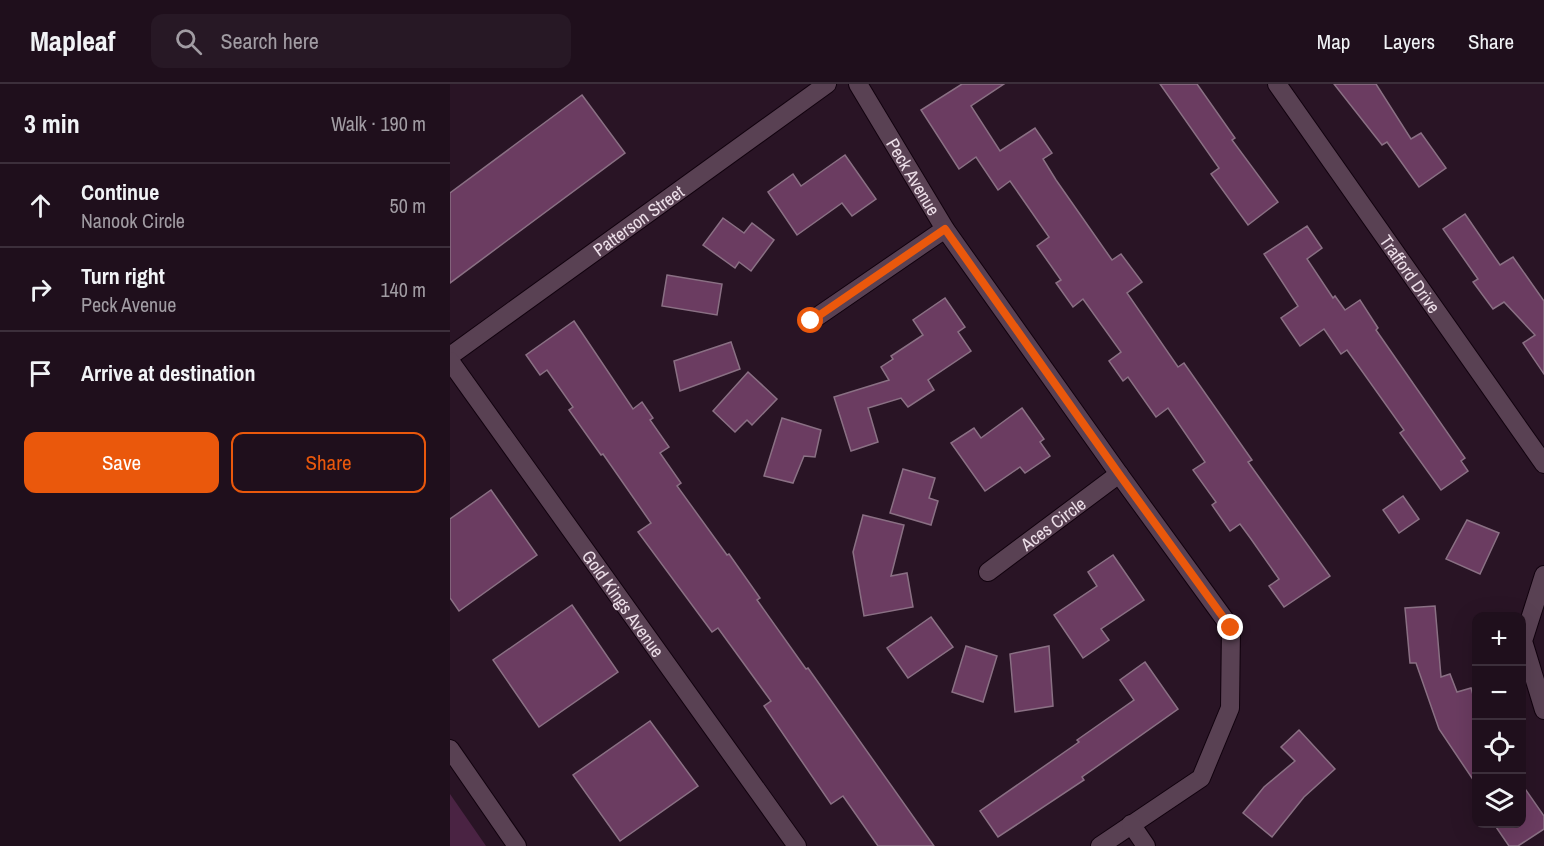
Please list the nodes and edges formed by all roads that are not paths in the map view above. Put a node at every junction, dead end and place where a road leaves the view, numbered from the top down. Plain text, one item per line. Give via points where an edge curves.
1 (827, 84) edge
2 (858, 84) edge
3 (1276, 84) edge
4 (945, 229) junction
5 (811, 321) dead end
6 (450, 356) edge
7 (450, 361) edge
8 (1544, 464) edge
9 (1119, 474) junction
10 (988, 572) dead end
11 (1544, 575) edge
12 (1544, 710) edge
13 (450, 749) edge
14 (1131, 824) junction
15 (517, 846) edge
16 (797, 846) edge
17 (1101, 846) edge
18 (1146, 846) edge

1 - 6 street, Patterson Street
2 - 4 street, Peck Avenue
3 - 8 street, Trafford Drive
4 - 5 street
4 - 9 street, Peck Avenue
7 - 16 street, Gold Kings Avenue
9 - 10 street, Aces Circle
9 - 14 street, Peck Avenue via 1231,628 1230,708 1200,778
11 - 12 street via 1523,641
13 - 15 street
14 - 17 street, Peck Avenue
14 - 18 street

